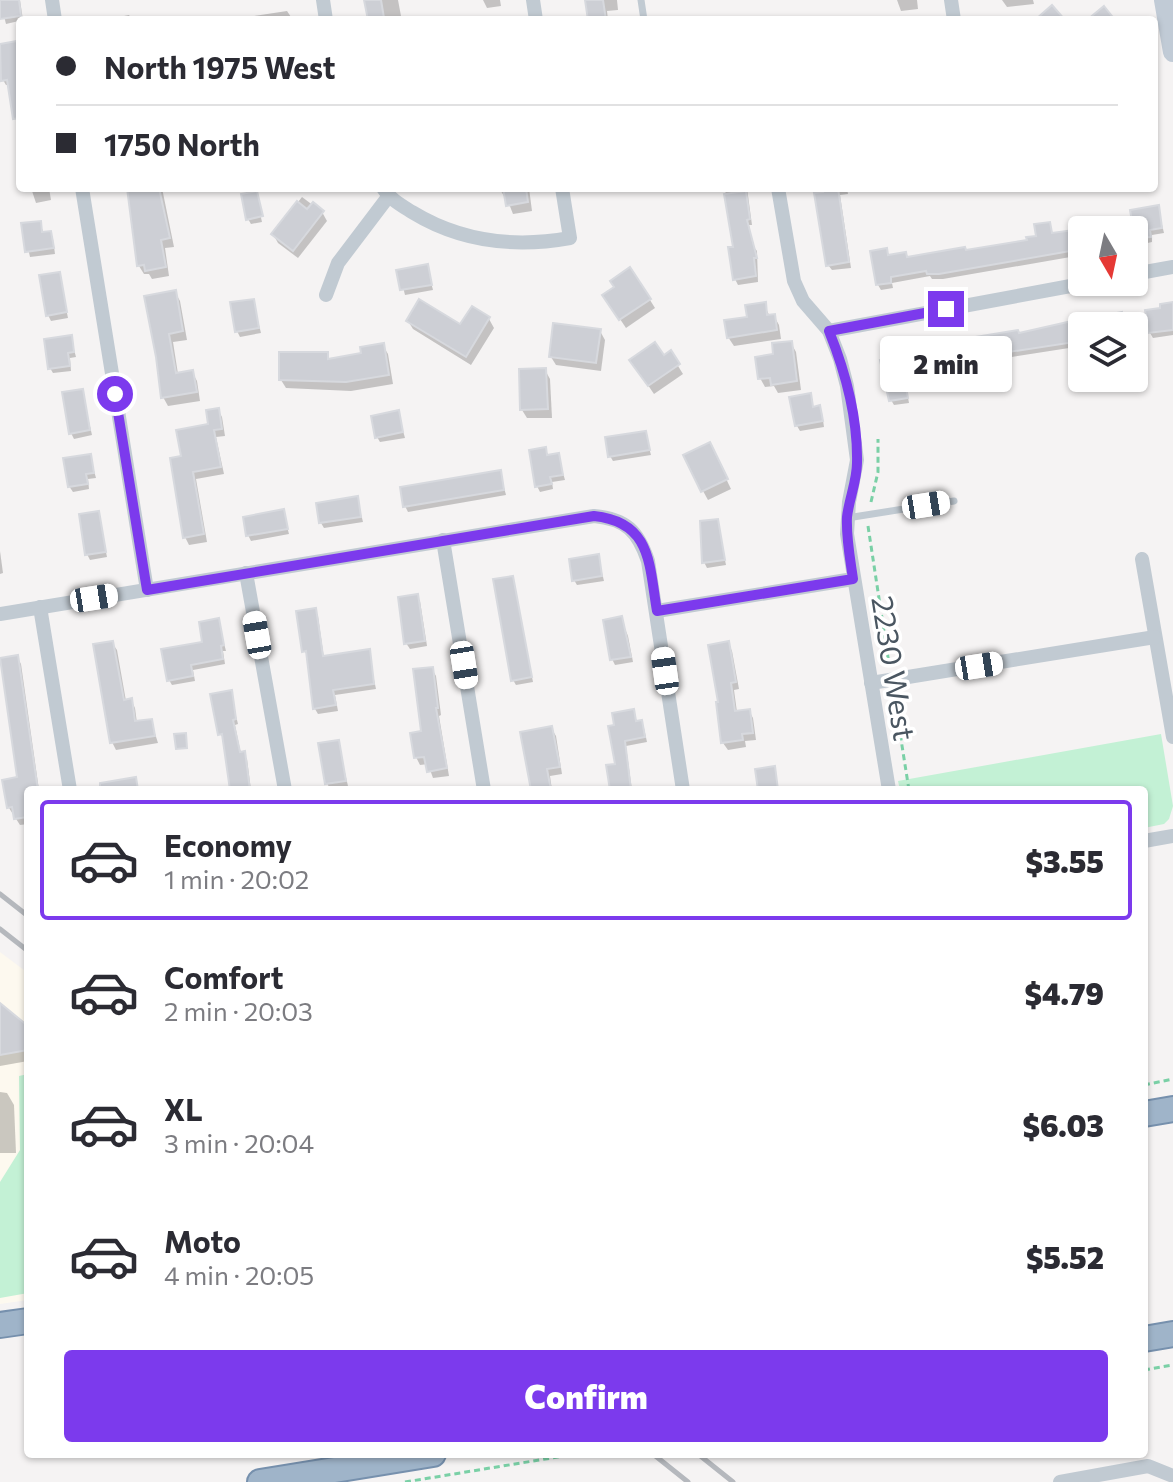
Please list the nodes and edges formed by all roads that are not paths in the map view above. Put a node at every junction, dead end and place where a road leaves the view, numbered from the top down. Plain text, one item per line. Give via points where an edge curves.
1 (1164, 0) edge
2 (1173, 52) edge
3 (83, 192) edge
4 (386, 192) edge
5 (563, 192) edge
6 (779, 192) edge
7 (1173, 267) edge
8 (1148, 271) edge
9 (1068, 286) edge
10 (326, 295) dead end
11 (829, 331) junction
12 (954, 501) dead end
13 (847, 518) junction
14 (443, 540) junction
15 (1142, 559) dead end
16 (246, 573) junction
17 (853, 579) junction
18 (147, 590) junction
19 (40, 607) junction
20 (657, 611) junction
21 (0, 614) edge
22 (1155, 637) junction
23 (871, 683) junction
24 (1173, 737) edge
25 (69, 786) edge
26 (284, 786) edge
27 (483, 786) edge
28 (682, 786) edge
29 (888, 786) edge
30 (1173, 836) edge
31 (1148, 840) edge
32 (1173, 1109) edge
33 (1148, 1113) edge
34 (24, 1322) edge
35 (0, 1325) edge
36 (1173, 1334) edge
37 (1148, 1338) edge
38 (408, 1458) edge
39 (1173, 1476) edge
40 (260, 1482) edge
41 (1060, 1482) edge

1 - 2 main road
3 - 18 street
4 - 5 street via 432,224 483,241 538,244 570,238
4 - 10 street via 338,263
6 - 11 street, 2230 West via 794,281 803,301
7 - 8 street
9 - 11 street
11 - 13 street, 2230 West via 844,373 857,448
12 - 13 lane
13 - 17 street, 2230 West
14 - 16 street
14 - 20 street via 594,516 629,526 648,561
14 - 27 street
15 - 22 street
16 - 18 street
16 - 26 street
17 - 20 street
17 - 23 street, 2230 West
18 - 19 street
19 - 21 street
19 - 25 street
20 - 28 street
22 - 23 street
22 - 24 street
23 - 29 street, 2230 West
30 - 31 street
32 - 33 highway
34 - 35 highway
36 - 37 highway
38 - 40 highway
39 - 41 street via 1148,1466

